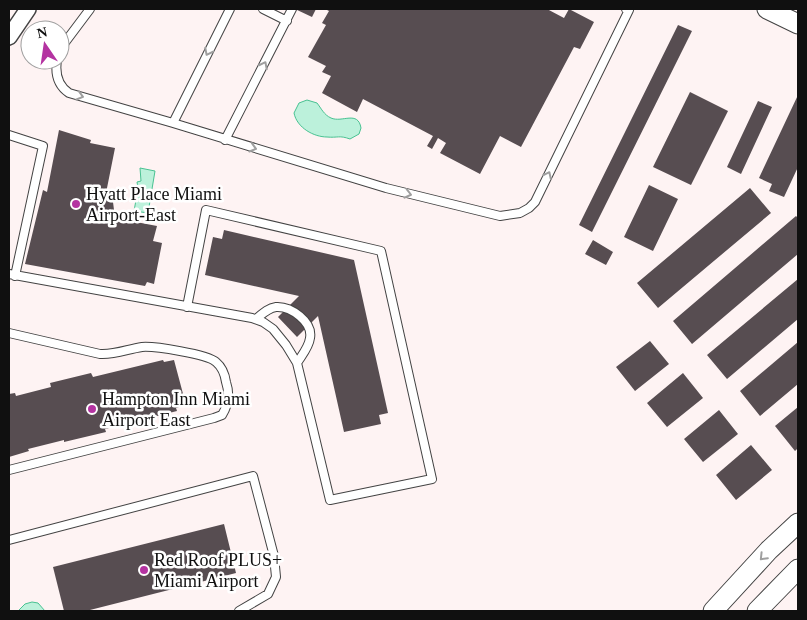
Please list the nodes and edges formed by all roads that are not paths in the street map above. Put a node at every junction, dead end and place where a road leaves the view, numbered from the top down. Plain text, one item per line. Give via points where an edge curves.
1 (28, 9) edge
2 (90, 9) edge
3 (230, 9) edge
4 (263, 9) edge
5 (292, 9) edge
6 (628, 9) edge
7 (768, 9) edge
8 (287, 21) junction
9 (798, 24) edge
10 (70, 35) edge
11 (9, 37) edge
12 (56, 70) edge
13 (173, 123) junction
14 (9, 135) edge
15 (225, 140) junction
16 (12, 275) edge
17 (187, 307) junction
18 (256, 319) junction
19 (9, 333) edge
20 (297, 363) junction
21 (9, 470) edge
22 (798, 523) edge
23 (9, 540) edge
24 (798, 569) edge
25 (239, 611) edge
26 (713, 611) edge
27 (757, 611) edge

1 - 11 street
2 - 10 lane
3 -> 13 lane
4 - 8 lane
5 - 8 lane
15 -> 6 lane via 441,202 500,216 520,212 535,202
7 - 9 street
15 -> 8 lane
12 -> 13 lane via 58,81 69,92
13 - 15 lane
14 - 16 lane via 43,146
16 - 17 lane
17 - 18 lane
17 - 20 lane via 206,210 381,250 432,479 330,500
18 - 20 lane via 273,329
18 - 20 lane via 274,307 287,309 304,321 311,337
19 - 21 lane via 100,354 149,347 203,356 222,369 229,400 222,415 214,418
22 -> 26 street
23 - 25 lane via 253,476 274,556 276,577 268,594
24 - 27 street

